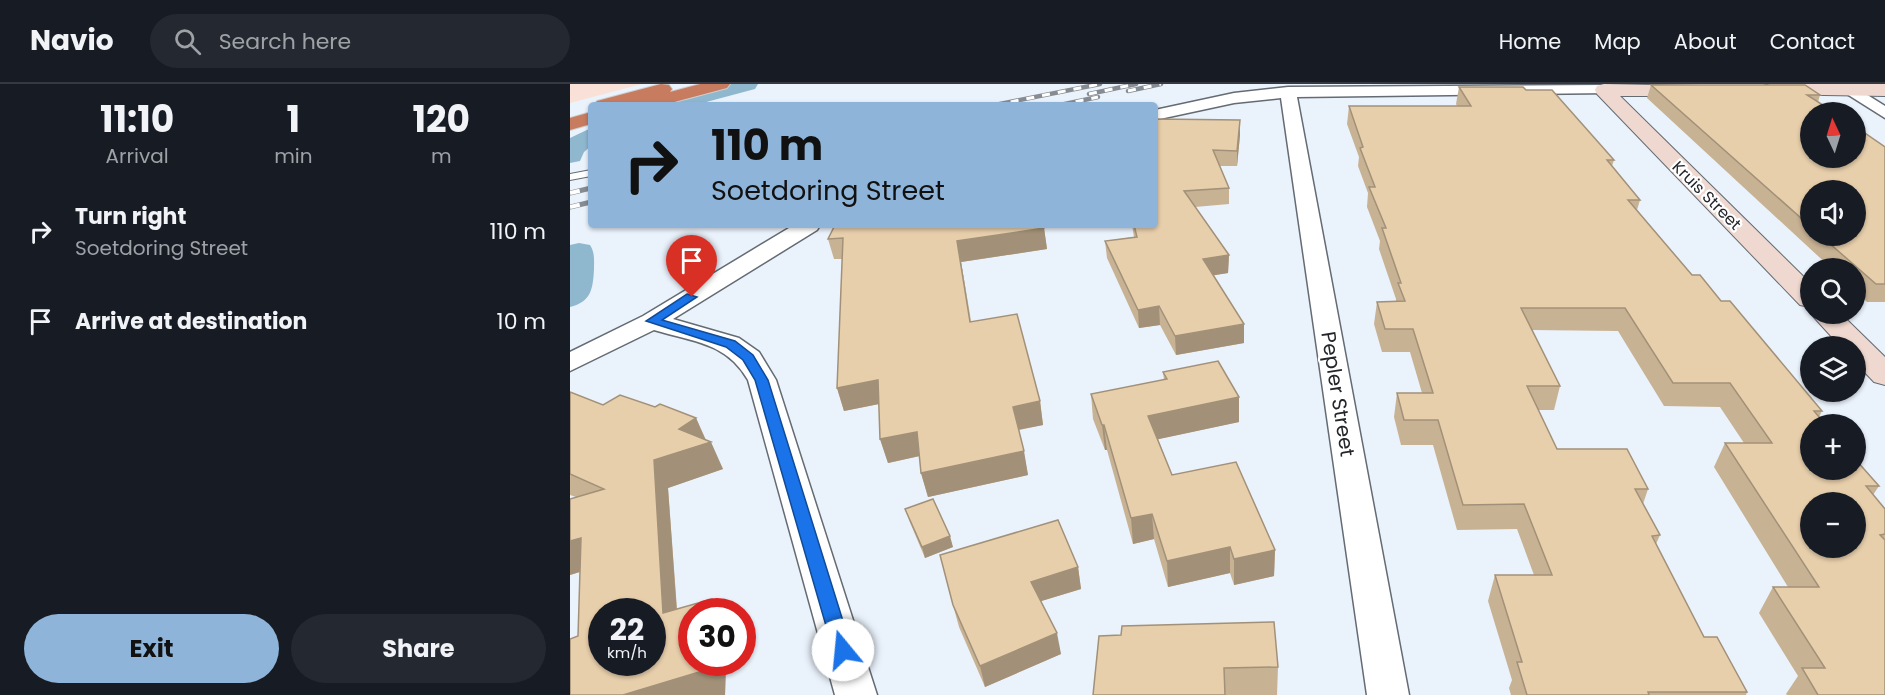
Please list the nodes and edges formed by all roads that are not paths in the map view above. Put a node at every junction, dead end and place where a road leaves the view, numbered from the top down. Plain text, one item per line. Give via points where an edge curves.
1 (683, 84) edge
2 (721, 84) edge
3 (1845, 87) edge
4 (1604, 90) junction
5 (1710, 90) edge
6 (1756, 90) edge
7 (1885, 90) edge
8 (1288, 92) junction
9 (615, 102) edge
10 (652, 102) edge
11 (588, 109) edge
12 (1885, 113) edge
13 (570, 114) edge
14 (1158, 114) edge
15 (588, 119) edge
16 (570, 124) edge
17 (588, 174) edge
18 (570, 177) edge
19 (804, 228) edge
20 (1800, 289) edge
21 (652, 321) junction
22 (1835, 324) edge
23 (570, 363) edge
24 (1885, 375) edge
25 (856, 695) edge
26 (1388, 695) edge

1 - 9 highway
2 - 10 highway
3 - 6 street
3 - 7 street
3 - 12 street
4 - 5 street
4 - 8 street
4 - 20 street, Kruis Street
8 - 14 street via 1234,98
8 - 26 street, Pepler Street
11 - 13 highway
15 - 16 highway
17 - 18 lane
19 - 21 street
21 - 23 street
21 - 25 street via 730,344 749,358 762,380
22 - 24 street

